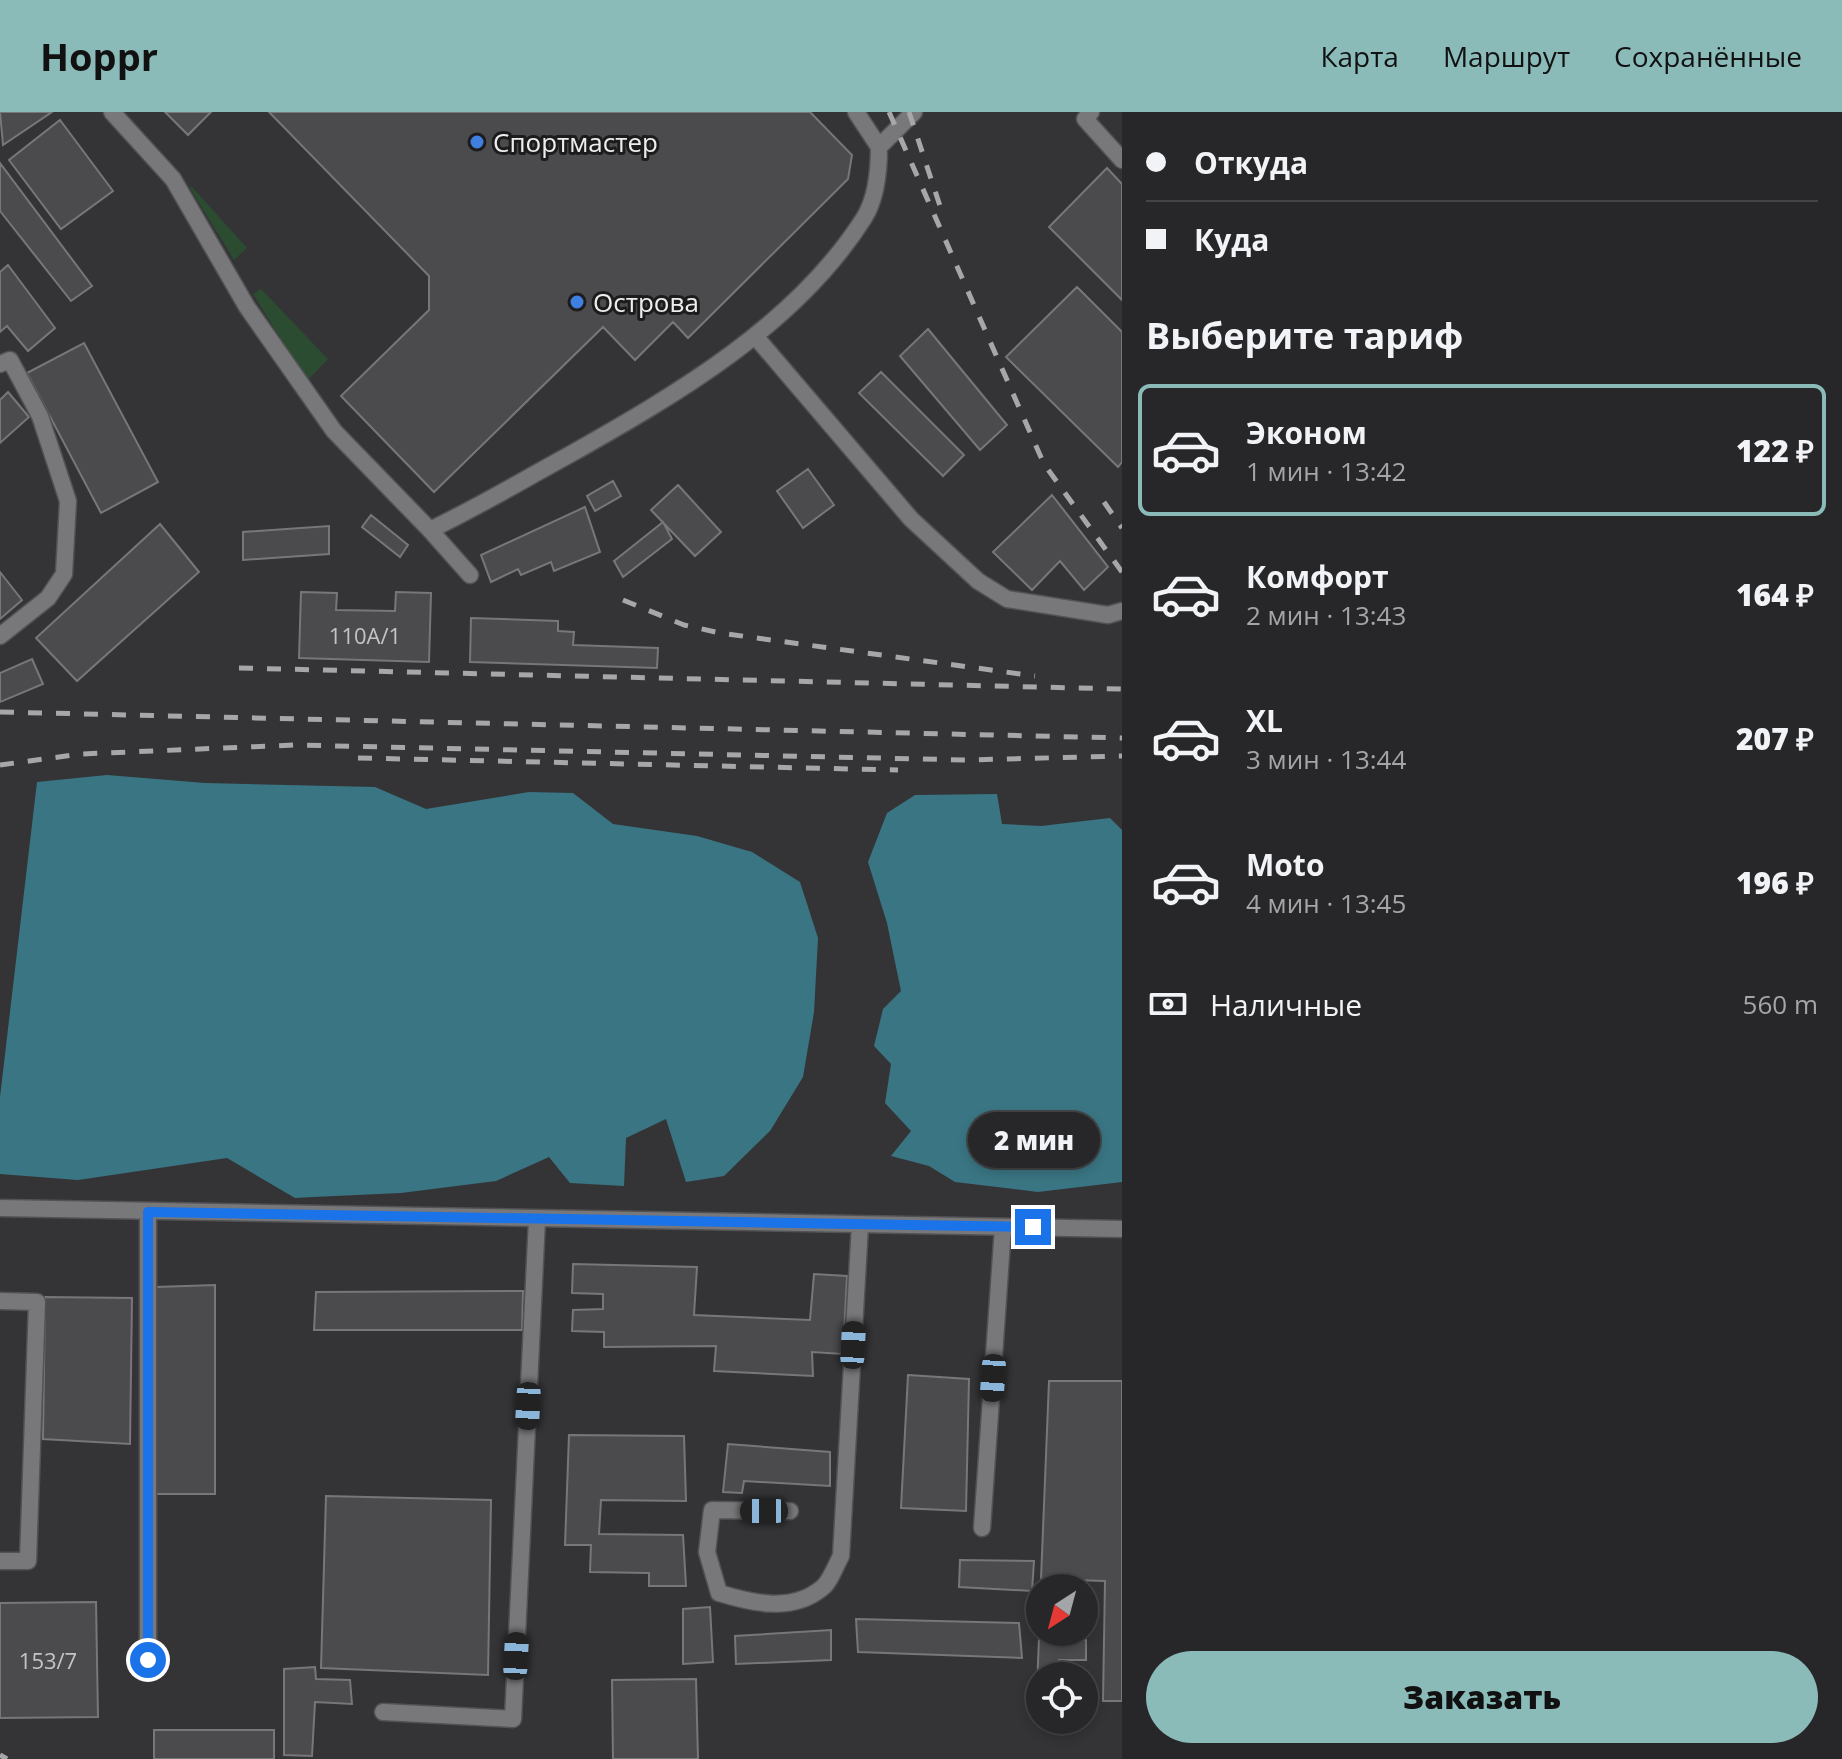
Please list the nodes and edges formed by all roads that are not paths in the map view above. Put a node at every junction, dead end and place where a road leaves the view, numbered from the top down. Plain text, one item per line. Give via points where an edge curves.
1 (112, 112) edge
2 (856, 112) edge
3 (914, 112) edge
4 (1091, 112) edge
5 (879, 147) junction
6 (1122, 160) edge
7 (755, 336) junction
8 (0, 364) edge
9 (430, 530) junction
10 (470, 575) dead end
11 (1122, 611) edge
12 (0, 636) edge
13 (0, 1208) edge
14 (148, 1212) junction
15 (537, 1219) junction
16 (860, 1225) junction
17 (1003, 1227) junction
18 (1122, 1229) edge
19 (0, 1301) edge
20 (790, 1511) dead end
21 (982, 1528) dead end
22 (0, 1561) edge
23 (148, 1660) dead end
24 (383, 1712) dead end

1 - 9 street via 173,179 247,307 334,431
2 - 5 street
3 - 5 street
4 - 6 street via 1085,119
5 - 7 street via 866,216 811,282
7 - 9 street via 597,439
7 - 11 street via 911,519 978,581 1007,599 1108,615
8 - 12 street via 10,360 40,416 68,501 64,574 48,598
9 - 10 street
13 - 14 street
14 - 15 street
14 - 23 street
15 - 16 street
15 - 24 street via 513,1719
16 - 17 street
16 - 20 street via 841,1556 823,1588 793,1603 752,1603 719,1593 707,1552 712,1510
17 - 18 street
17 - 21 street
19 - 22 street via 37,1302 28,1561

